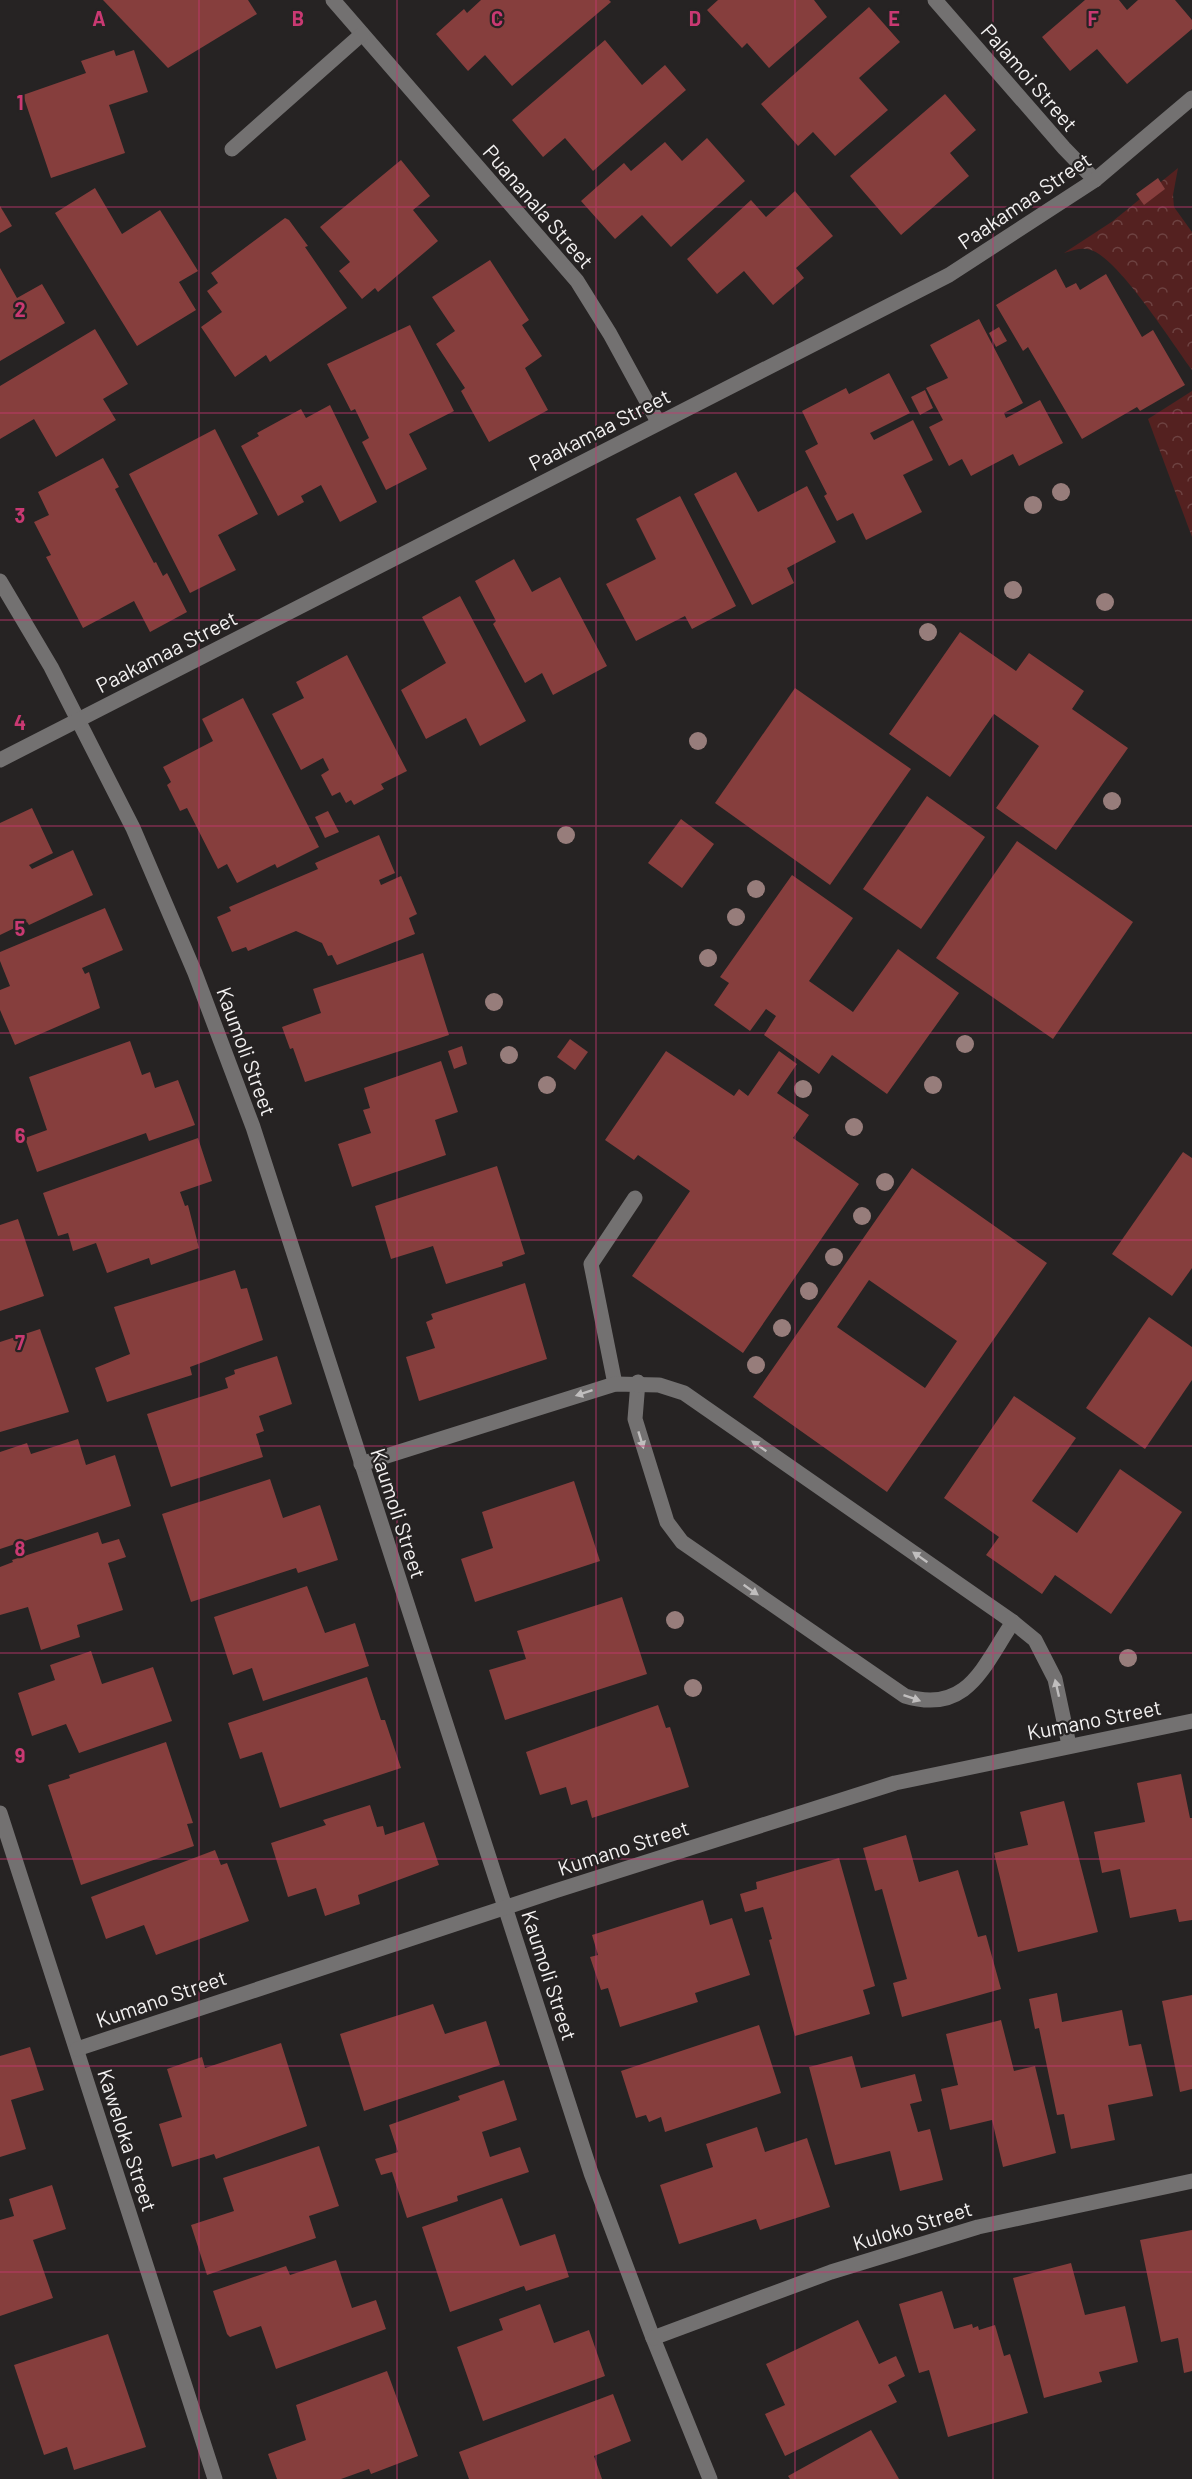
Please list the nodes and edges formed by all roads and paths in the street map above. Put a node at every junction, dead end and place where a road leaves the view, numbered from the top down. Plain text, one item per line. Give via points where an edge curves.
1 (333, 0) edge
2 (935, 0) edge
3 (362, 34) junction
4 (1192, 98) edge
5 (232, 149) dead end
6 (1095, 180) junction
7 (658, 423) junction
8 (0, 580) edge
9 (77, 720) junction
10 (0, 760) edge
11 (635, 1198) dead end
12 (638, 1382) junction
13 (615, 1384) junction
14 (361, 1464) junction
15 (1013, 1622) junction
16 (1192, 1721) edge
17 (1069, 1745) junction
18 (0, 1814) edge
19 (506, 1907) junction
20 (77, 2049) junction
21 (1192, 2181) edge
22 (653, 2338) junction
23 (215, 2479) edge
24 (710, 2479) edge

1 - 3 street, Puananala Street
2 - 6 street, Palamoi Street
3 - 5 street
3 - 7 street, Puananala Street via 577,281
4 - 6 street, Paakamaa Street
6 - 7 street, Paakamaa Street via 949,275
7 - 9 street, Paakamaa Street
8 - 9 street, Kaumoli Street
9 - 10 street, Paakamaa Street
9 - 14 street, Kaumoli Street via 133,828 200,984 253,1127
11 - 13 street via 591,1264
12 - 13 street
15 -> 12 street via 684,1394
12 -> 15 street via 635,1419 667,1522 682,1542 905,1696 925,1702 951,1699 972,1683
13 -> 14 street
14 - 19 street, Kaumoli Street
17 -> 15 street via 1055,1679 1035,1640
16 - 17 street, Kumano Street
17 - 19 street, Kumano Street via 895,1783
18 - 20 street, Kaweloka Street
19 - 20 street, Kumano Street
19 - 22 street, Kaumoli Street via 591,2174
20 - 23 street, Kaweloka Street
21 - 22 street, Kuloko Street via 978,2227 831,2272
22 - 24 street, Kaumoli Street

